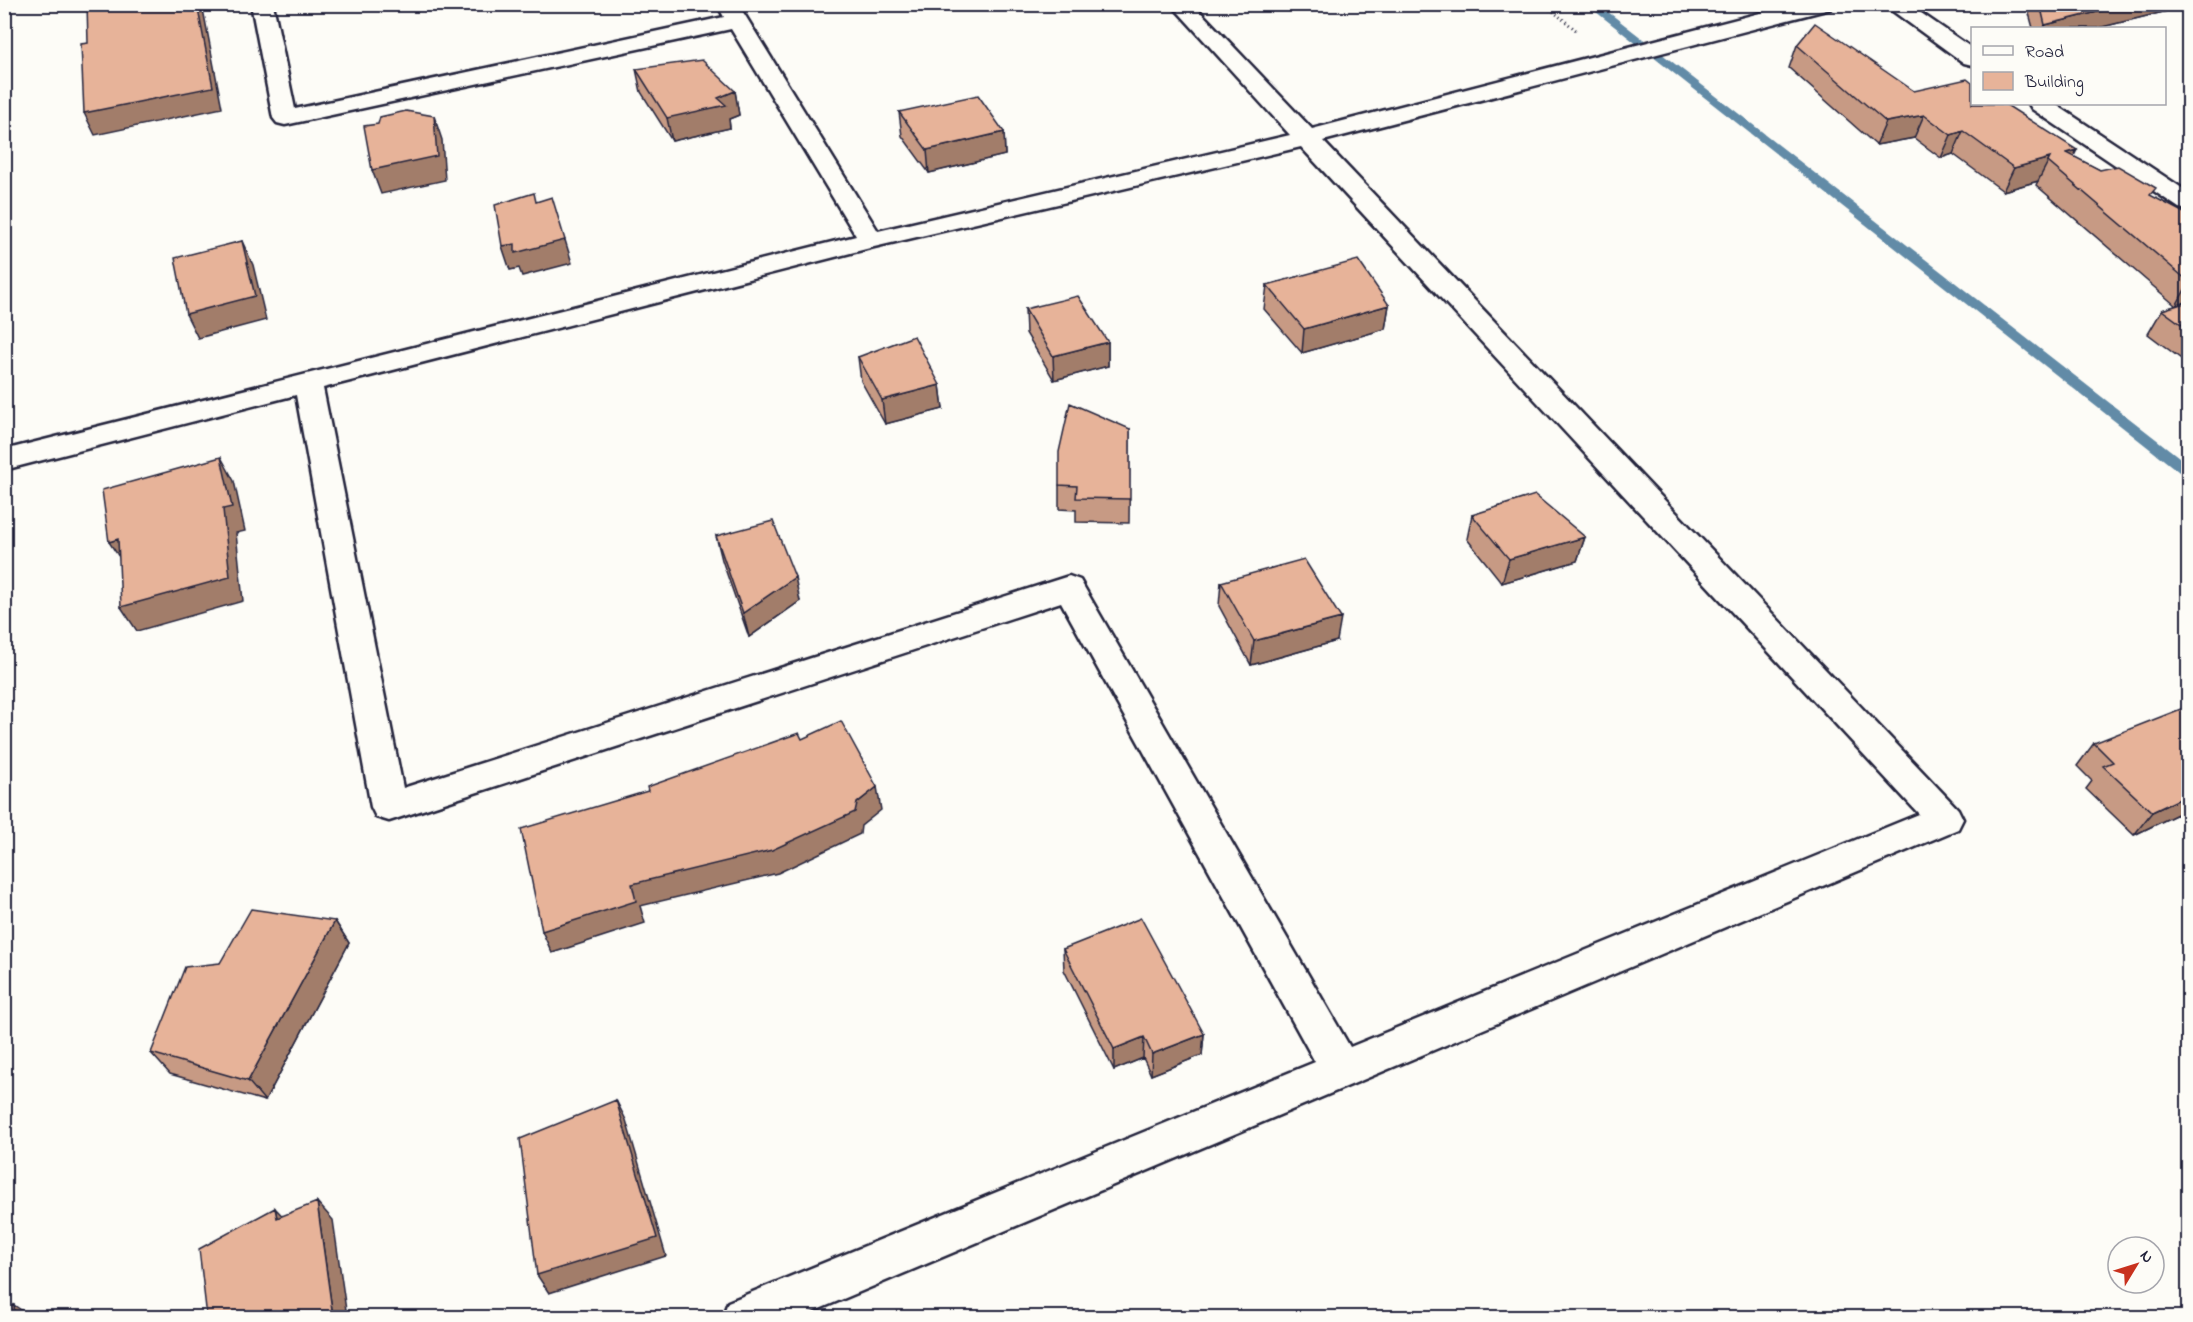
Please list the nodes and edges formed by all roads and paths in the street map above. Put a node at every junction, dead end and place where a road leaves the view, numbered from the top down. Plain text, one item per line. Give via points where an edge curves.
1 (262, 4) edge
2 (1181, 4) edge
3 (1822, 4) edge
4 (1893, 4) edge
5 (732, 13) edge
6 (1971, 57) edge
7 (2041, 105) edge
8 (1306, 138) junction
9 (2188, 203) edge
10 (870, 240) junction
11 (308, 383) junction
12 (4, 460) edge
13 (1341, 1069) junction
14 (744, 1317) edge

1 - 5 street via 285,118
2 - 8 street
3 - 8 street
4 - 6 street
5 - 10 street
7 - 9 street
8 - 10 street
8 - 13 street via 1945,819
10 - 11 street
11 - 12 street
11 - 13 street via 389,807 1069,588
13 - 14 street

